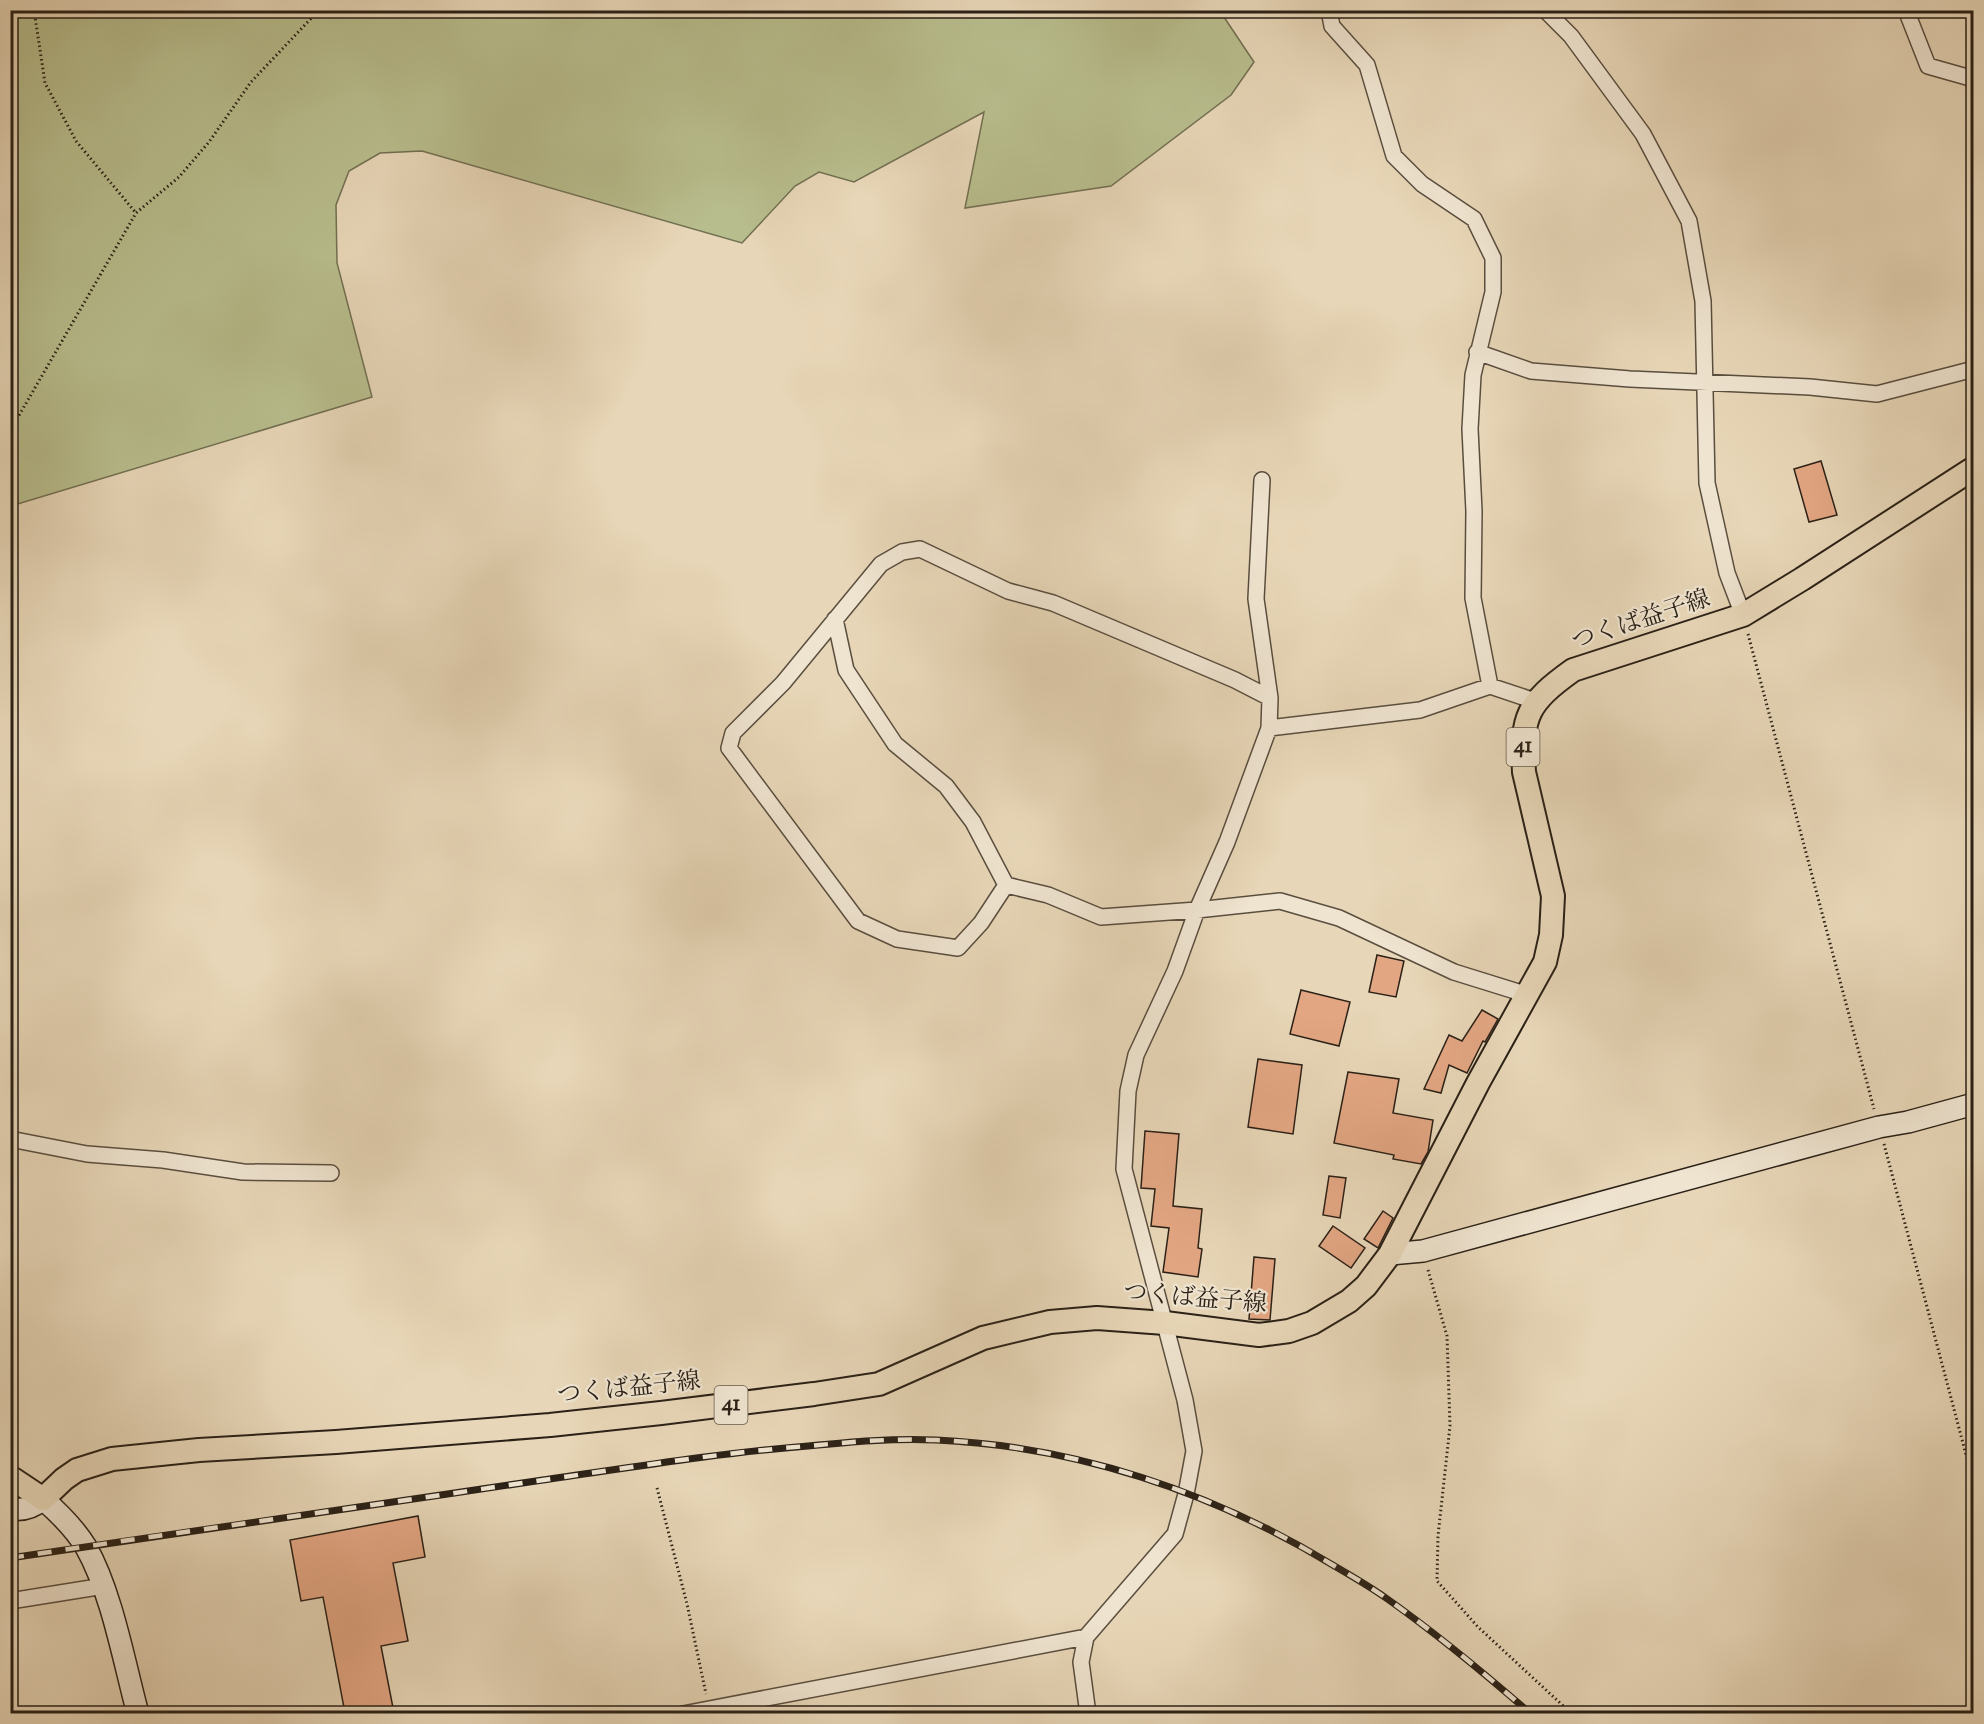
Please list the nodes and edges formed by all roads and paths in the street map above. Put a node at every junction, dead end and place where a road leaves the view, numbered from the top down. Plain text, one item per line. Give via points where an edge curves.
1 (34, 10) edge
2 (319, 10) edge
3 (1329, 10) edge
4 (1545, 10) edge
5 (1906, 10) edge
6 (1974, 79) edge
7 (136, 213) junction
8 (1478, 352) junction
9 (1974, 369) edge
10 (1705, 383) junction
11 (10, 431) edge
12 (1974, 468) edge
13 (1262, 480) dead end
14 (1743, 615) junction
15 (835, 620) junction
16 (1490, 686) junction
17 (1270, 698) junction
18 (1535, 701) junction
19 (1269, 728) junction
20 (1006, 885) junction
21 (1197, 910) junction
22 (1528, 995) junction
23 (1974, 1104) edge
24 (1879, 1127) junction
25 (10, 1139) edge
26 (331, 1173) dead end
27 (1423, 1251) junction
28 (1390, 1254) junction
29 (1165, 1323) junction
30 (10, 1477) edge
31 (1974, 1485) edge
32 (657, 1488) dead end
33 (43, 1499) junction
34 (10, 1509) edge
35 (104, 1586) junction
36 (10, 1601) edge
37 (1086, 1637) junction
38 (709, 1709) junction
39 (138, 1713) edge
40 (683, 1713) edge
41 (1088, 1713) edge
42 (1572, 1713) edge

1 - 7 path via 45,84 76,141
2 - 7 path via 251,82 179,177
3 - 8 street via 1332,26 1367,65 1394,156 1422,184 1474,219 1493,258 1493,292
4 - 10 street via 1571,36 1643,134 1689,221 1703,300
5 - 6 street via 1928,66
7 - 11 path
8 - 10 street via 1531,371
8 - 16 street via 1470,429 1473,598
9 - 10 street via 1877,394
10 - 14 street via 1707,483 1727,573
12 - 14 main road, つくば益子線 / 41
13 - 17 street via 1256,599
14 - 18 main road, つくば益子線 / 41 via 1573,670
14 - 24 path
15 - 17 street via 881,564 902,552 921,549 1008,591 1053,603
15 - 20 street via 846,670 894,744 945,786 973,822
15 - 20 street via 783,683 733,733 729,748 858,921 897,939 958,948
16 - 18 street
16 - 19 street via 1420,710
17 - 19 street
18 - 22 main road, つくば益子線 / 41 via 1523,734 1524,772 1553,896 1545,962
19 - 21 street
20 - 21 street via 1048,895 1101,917
21 - 22 street via 1280,901 1339,918 1454,972
21 - 29 street via 1175,971 1136,1055 1128,1091 1124,1169
22 - 28 main road, つくば益子線 / 41
23 - 24 street
24 - 27 street
24 - 31 path
25 - 26 street via 87,1154 243,1172
27 - 28 street
27 - 42 path via 1447,1336 1450,1426 1437,1581 1478,1627
28 - 29 main road, つくば益子線 / 41 via 1349,1301 1312,1323 1289,1331 1259,1335
29 - 33 main road, つくば益子線 / 41 via 1097,1318 1039,1324 983,1338 879,1384 814,1394 550,1425 112,1459 77,1470
29 - 37 street via 1194,1451 1186,1494 1175,1534
30 - 33 main road
32 - 38 path
33 - 34 street via 27,1509
33 - 35 street via 85,1546
35 - 36 street
35 - 39 street
37 - 38 street
37 - 41 street via 1081,1662
38 - 40 street

